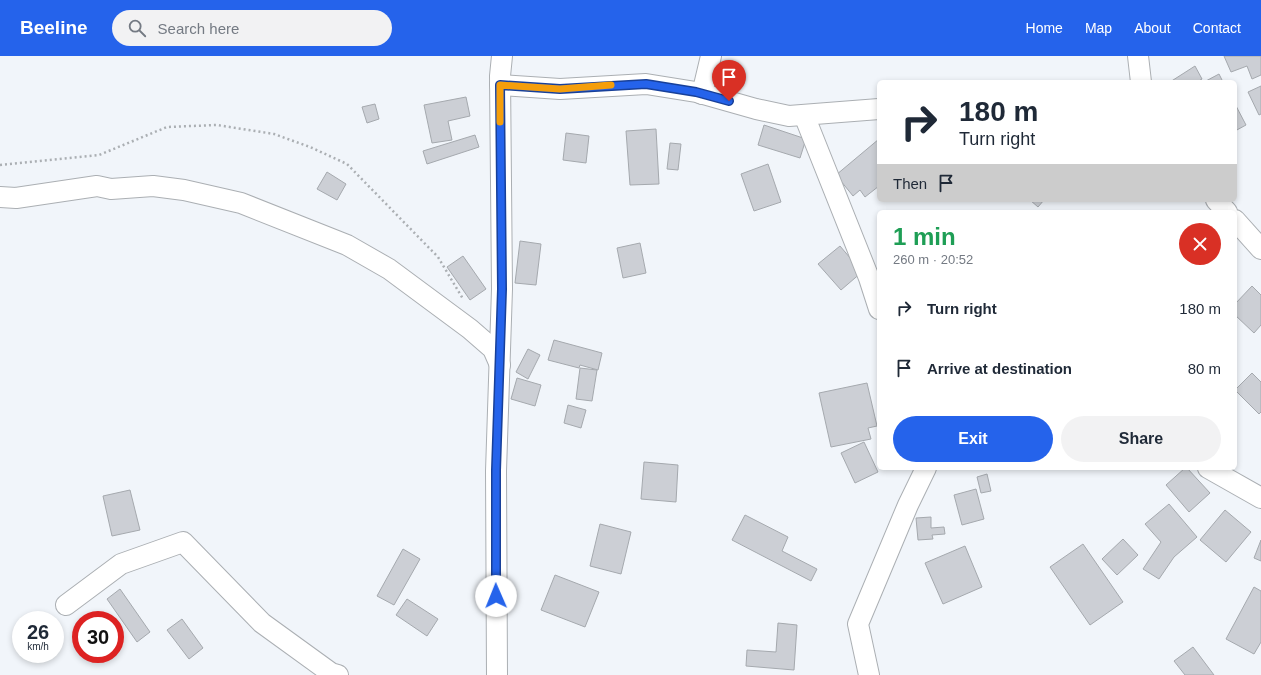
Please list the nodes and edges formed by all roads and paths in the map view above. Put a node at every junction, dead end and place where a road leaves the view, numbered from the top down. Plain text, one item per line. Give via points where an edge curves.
1 (502, 56) edge
2 (711, 56) edge
3 (1138, 56) edge
4 (1141, 80) edge
5 (500, 85) junction
6 (702, 94) junction
7 (877, 109) edge
8 (804, 115) junction
9 (0, 165) edge
10 (0, 197) edge
11 (1218, 202) edge
12 (1225, 210) edge
13 (1237, 222) edge
14 (1261, 249) edge
15 (877, 303) edge
16 (470, 328) junction
17 (500, 365) junction
18 (925, 470) edge
19 (1212, 470) edge
20 (1261, 498) edge
21 (66, 605) dead end
22 (338, 675) edge
23 (497, 675) edge
24 (869, 675) edge

1 - 5 street
2 - 6 street
3 - 4 street
5 - 6 street via 560,89 646,84
5 - 17 street
6 - 8 street via 789,116
7 - 8 street
8 - 15 street
9 - 16 path via 98,155 167,127 217,125 274,134 347,164 438,258 463,296
10 - 16 street via 16,198 97,186 111,189 153,186 241,203 347,245 389,269
11 - 12 street
13 - 14 street
16 - 17 street via 493,349
17 - 23 street via 496,470
18 - 24 street via 858,624
19 - 20 street
21 - 22 street via 121,564 183,542 262,623 331,673

